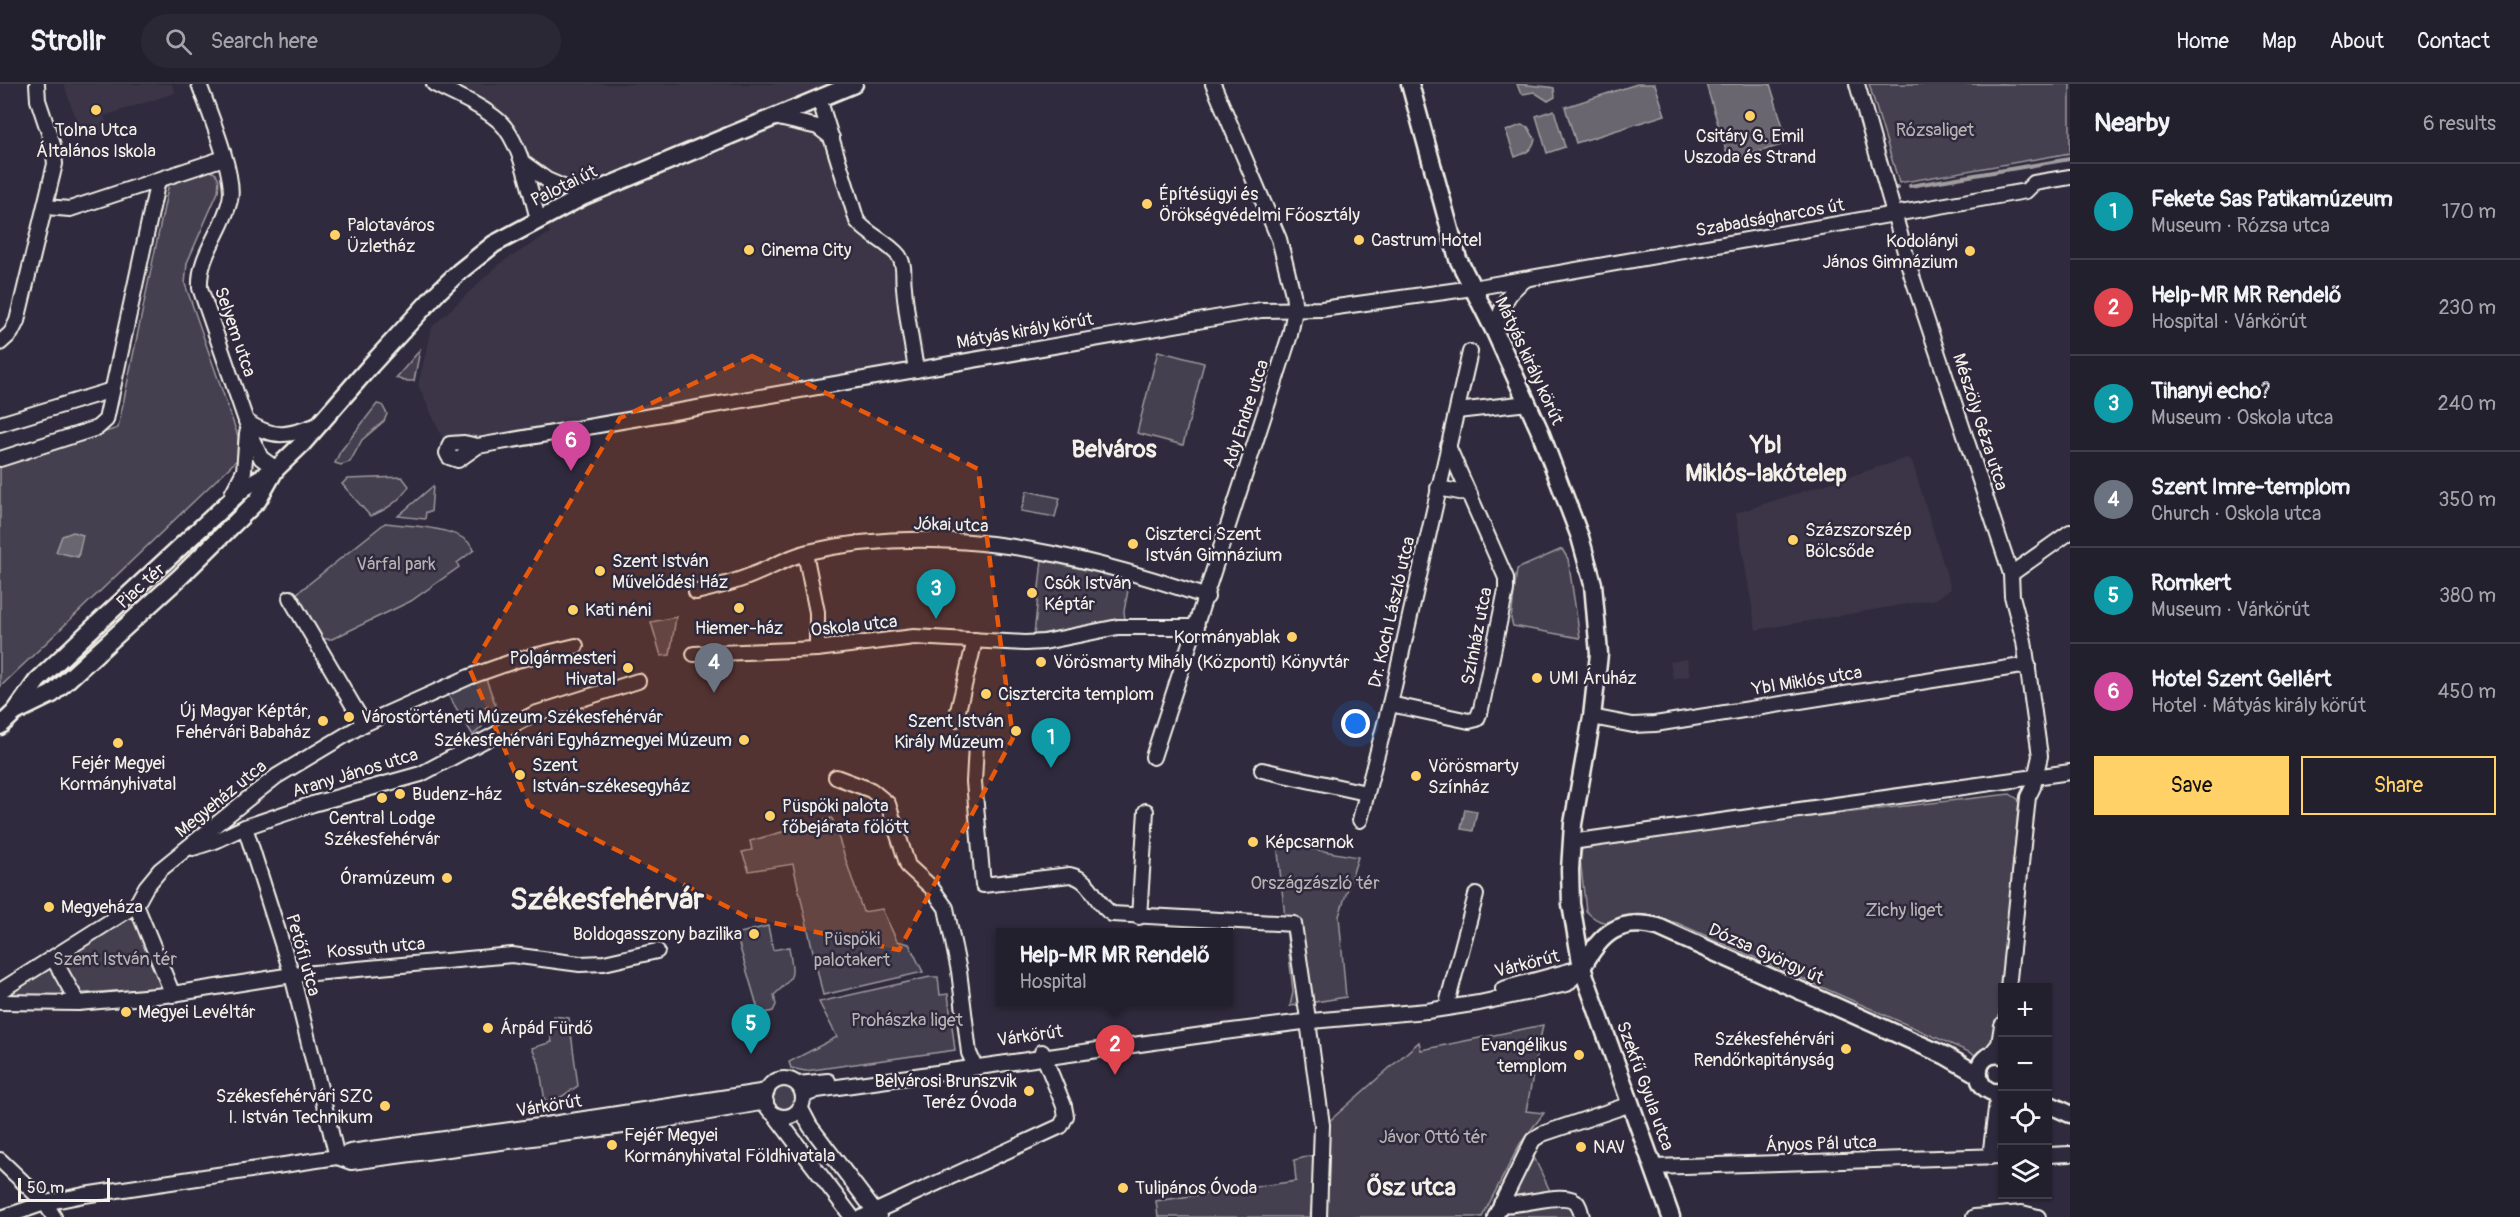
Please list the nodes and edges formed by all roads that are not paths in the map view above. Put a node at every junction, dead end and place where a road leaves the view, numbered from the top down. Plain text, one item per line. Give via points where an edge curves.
1 (37, 84) edge
2 (199, 84) edge
3 (434, 84) edge
4 (854, 84) edge
5 (1213, 84) edge
6 (1410, 84) edge
7 (1857, 84) edge
8 (819, 98) junction
9 (774, 117) junction
10 (833, 139) junction
11 (224, 158) junction
12 (522, 162) junction
13 (2070, 177) edge
14 (158, 180) junction
15 (584, 196) junction
16 (46, 207) junction
17 (1894, 214) junction
18 (538, 219) junction
19 (1527, 279) junction
20 (1473, 288) junction
21 (1295, 310) junction
22 (1495, 332) junction
23 (0, 343) edge
24 (1470, 352) dead end
25 (916, 370) junction
26 (112, 390) junction
27 (341, 399) joint
28 (1528, 404) junction
29 (1457, 411) junction
30 (246, 422) junction
31 (0, 424) edge
32 (320, 424) junction
33 (478, 446) dead end
34 (1448, 446) junction
35 (0, 459) edge
36 (276, 470) junction
37 (1439, 484) junction
38 (1470, 494) junction
39 (225, 506) junction
40 (2070, 532) edge
41 (805, 553) junction
42 (2011, 574) junction
43 (696, 592) dead end
44 (1207, 597) junction
45 (291, 598) dead end
46 (1197, 627) junction
47 (975, 640) junction
48 (576, 646) dead end
49 (817, 649) junction
50 (693, 654) dead end
51 (2028, 665) junction
52 (638, 681) dead end
53 (1390, 704) junction
54 (15, 712) junction
55 (1592, 717) junction
56 (956, 719) dead end
57 (364, 724) junction
58 (0, 726) edge
59 (976, 745) dead end
60 (1153, 757) dead end
61 (1262, 770) dead end
62 (2070, 772) edge
63 (2036, 776) junction
64 (836, 777) dead end
65 (1366, 793) junction
66 (1146, 811) dead end
67 (1360, 820) dead end
68 (246, 827) junction
69 (1571, 842) junction
70 (186, 851) junction
71 (1476, 895) dead end
72 (136, 905) junction
73 (1139, 917) junction
74 (657, 951) dead end
75 (53, 957) junction
76 (1582, 968) junction
77 (292, 975) junction
78 (2008, 983) edge
79 (0, 991) edge
80 (173, 995) junction
81 (1448, 1000) junction
82 (0, 1002) edge
83 (78, 1003) junction
84 (1310, 1020) junction
85 (2000, 1037) edge
86 (1043, 1055) junction
87 (973, 1062) junction
88 (1988, 1062) edge
89 (1998, 1092) edge
90 (800, 1096) junction
91 (769, 1102) junction
92 (1631, 1104) junction
93 (2052, 1106) edge
94 (2070, 1114) edge
95 (1998, 1124) edge
96 (2070, 1154) edge
97 (2052, 1155) edge
98 (1996, 1156) edge
99 (337, 1157) junction
100 (0, 1160) edge
101 (1653, 1167) junction
102 (45, 1203) junction
103 (1500, 1204) junction
104 (873, 1215) edge
105 (4, 1217) edge
106 (54, 1217) edge
107 (852, 1217) edge
108 (1320, 1217) edge
109 (1495, 1217) edge
110 (1582, 1217) edge
111 (1671, 1217) edge
112 (1974, 1217) edge
113 (2037, 1217) edge

1 - 16 street via 55,157
2 - 11 street, Selyem utca
3 - 12 street via 500,122
4 - 8 main road, Palotai út
5 - 21 street, Ady Endre utca via 1279,239
6 - 20 main road via 1458,259
7 - 17 street, Mészöly Géza utca
8 - 9 main road, Palotai út
8 - 10 street
9 - 10 street via 818,126
9 - 15 main road, Palotai út
10 - 25 street via 857,221 901,260
11 - 14 street
11 - 30 street, Selyem utca via 231,199 206,255 200,288
12 - 15 street via 547,180
12 - 18 street
13 - 17 street, Szabadságharcos út via 2034,183 2026,191
14 - 16 street via 70,209
14 - 26 street
15 - 18 main road, Palotai út
16 - 23 street via 17,321
17 - 19 street, Szabadságharcos út
17 - 42 street, Mészöly Géza utca
18 - 27 main road, Palotai út via 495,244 459,272
19 - 20 street, Szabadságharcos út
19 - 22 street via 1504,302
20 - 21 street, Mátyás király körút
20 - 22 main road, Mátyás király körút
21 - 25 street, Mátyás király körút via 1261,310
21 - 44 street, Ady Endre utca
22 - 28 main road, Mátyás király körút
24 - 29 street, Dr. Koch László utca
25 - 33 street, Mátyás király körút
26 - 31 street
26 - 35 street via 106,420 97,428
27 - 32 main road, Piac tér
28 - 29 street
28 - 55 main road, Mátyás király körút via 1559,479 1593,584 1599,654
29 - 34 street, Dr. Koch László utca
30 - 32 street via 266,433 280,435 293,435
30 - 36 street, Selyem utca via 261,458
30 - 39 street, Selyem utca via 244,471
32 - 36 main road, Piac tér
34 - 37 street, Dr. Koch László utca
34 - 38 street, Színház utca
36 - 39 main road, Piac tér via 245,487
36 - 54 main road, Piac tér via 258,500 180,577 52,694
37 - 38 street
37 - 53 street, Dr. Koch László utca
38 - 53 street, Színház utca via 1506,578 1481,709 1477,719 1469,721
39 - 54 main road, Piac tér via 37,681
40 - 42 street
41 - 43 street, Jókai utca via 733,583
41 - 44 street, Jókai utca via 850,544 896,541 1004,545 1083,560
41 - 49 street via 817,612
42 - 51 street, Mészöly Géza utca via 2012,596
44 - 46 street, Ady Endre utca
45 - 57 street
46 - 47 street, Oskola utca via 1118,627 1044,642
46 - 60 street, Ady Endre utca
47 - 49 street, Oskola utca via 914,637
47 - 56 street
48 - 57 street, Megyeház utca via 469,677
49 - 50 street, Oskola utca
51 - 55 street, Ybl Miklós utca via 1655,724 1633,725
51 - 63 street, Mészöly Géza utca via 2040,756
52 - 68 street, Arany János utca via 534,714 421,774
53 - 65 street, Dr. Koch László utca
54 - 58 main road, Piac tér
55 - 69 main road, Mátyás király körút
57 - 70 street, Megyeház utca via 277,776
59 - 73 street via 974,782 983,885 1070,875 1089,885 1107,911
61 - 65 street
62 - 63 street
63 - 69 street
63 - 78 street via 2028,797
64 - 87 street via 870,790 888,804 908,866 946,908
65 - 67 street, Dr. Koch László utca
66 - 73 street
68 - 70 street
68 - 77 street, Petőfi utca
69 - 76 main road, Mátyás király körút via 1570,894
70 - 72 street, Megyeház utca via 160,870
71 - 81 street
72 - 75 street
72 - 80 street
73 - 84 street via 1294,924
74 - 77 street, Kossuth utca via 604,963 580,964 514,952
75 - 79 street
75 - 83 street
76 - 81 street, Várkörút
76 - 84 street, Várkörút via 1567,984 1479,1003
76 - 88 main road, Dózsa György út via 1597,945 1616,928 1636,923 1658,927 1946,1056
76 - 92 main road, Szekfű Gyula utca
77 - 80 street, Kossuth utca
77 - 99 street, Petőfi utca
80 - 83 street
81 - 84 street, Várkörút
82 - 83 street
84 - 86 street, Várkörút
84 - 108 street via 1322,1125
85 - 88 street
86 - 87 street, Várkörút
86 - 90 street, Várkörút via 817,1090
86 - 104 street via 1066,1116 1056,1130
87 - 90 street, Várkörút
88 - 89 main road via 1982,1086
90 - 91 street, Várkörút via 797,1112 786,1116
90 - 91 street, Várkörút via 787,1079 780,1079 774,1082
90 - 104 street via 810,1126
91 - 99 street, Várkörút via 539,1126
91 - 107 street
92 - 101 main road, Szekfű Gyula utca
92 - 103 street via 1533,1140
93 - 94 main road
95 - 98 street, Ányos Pál utca
96 - 97 street
98 - 101 street, Ányos Pál utca
99 - 102 street, Várkörút
100 - 102 street
101 - 111 main road, Szekfű Gyula utca
102 - 105 street, Várkörút
102 - 106 street
103 - 109 street
103 - 110 street via 1517,1205 1556,1197 1572,1199
112 - 113 street via 2022,1213

